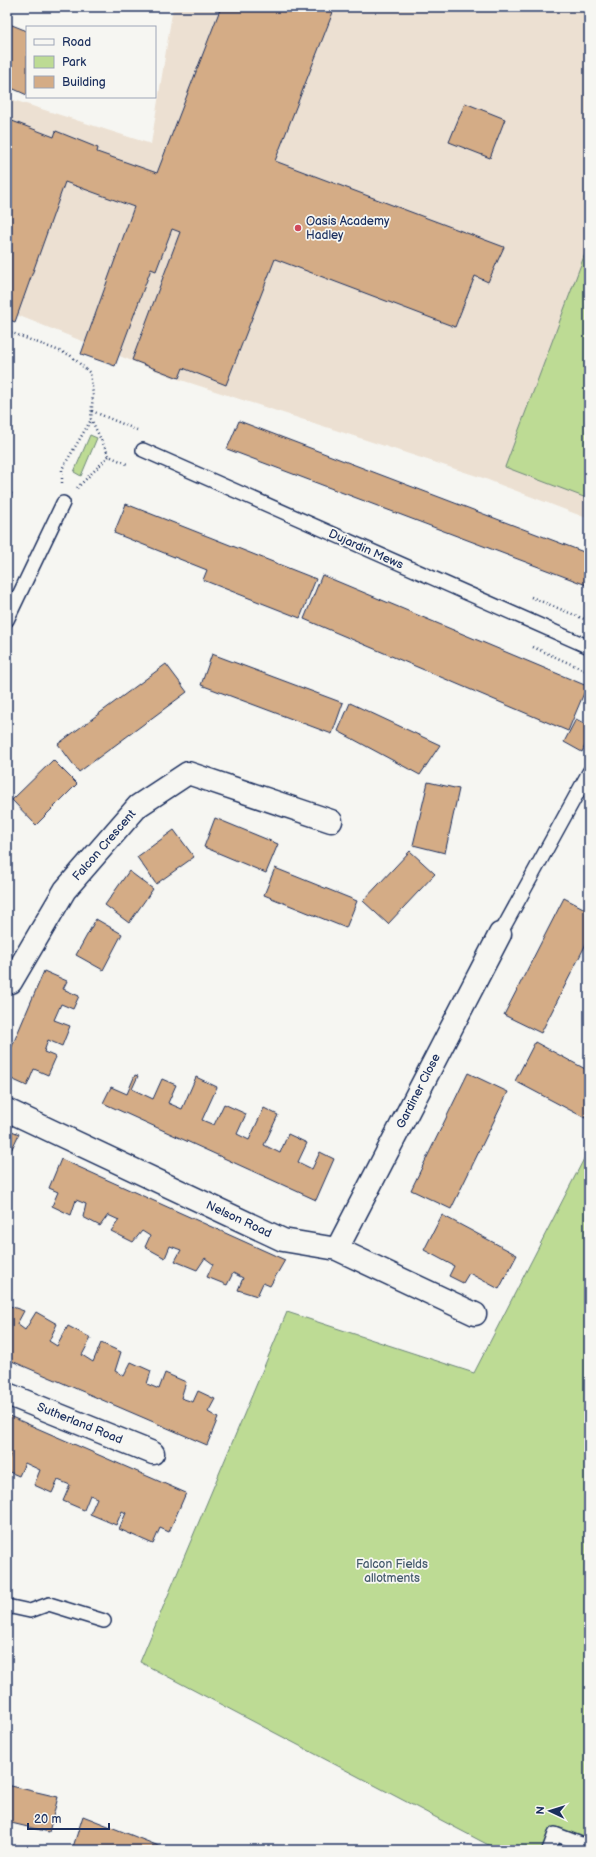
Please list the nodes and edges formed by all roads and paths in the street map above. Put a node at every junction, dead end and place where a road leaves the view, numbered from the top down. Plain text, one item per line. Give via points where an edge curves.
1 (7, 332) edge
2 (91, 419) junction
3 (143, 450) dead end
4 (63, 503) junction
5 (7, 620) edge
6 (589, 647) edge
7 (589, 772) edge
8 (331, 821) dead end
9 (500, 934) joint
10 (8, 984) edge
11 (7, 1110) edge
12 (337, 1249) junction
13 (475, 1314) dead end
14 (7, 1394) edge
15 (153, 1453) dead end
16 (7, 1606) edge
17 (104, 1621) dead end
18 (589, 1847) edge
19 (549, 1850) edge

1 - 2 path via 70,355 90,374 93,394
2 - 4 path via 62,469
2 - 4 path via 109,456
3 - 6 lane, Dujardin Mews
4 - 5 lane
7 - 9 lane
8 - 10 street, Falcon Crescent via 188,773 138,806 65,890
9 - 12 street, Gardiner Close
11 - 12 street, Nelson Road via 284,1240
12 - 13 street, Nelson Road
14 - 15 street, Sutherland Road
16 - 17 lane via 30,1612 49,1604
18 - 19 lane via 555,1834

